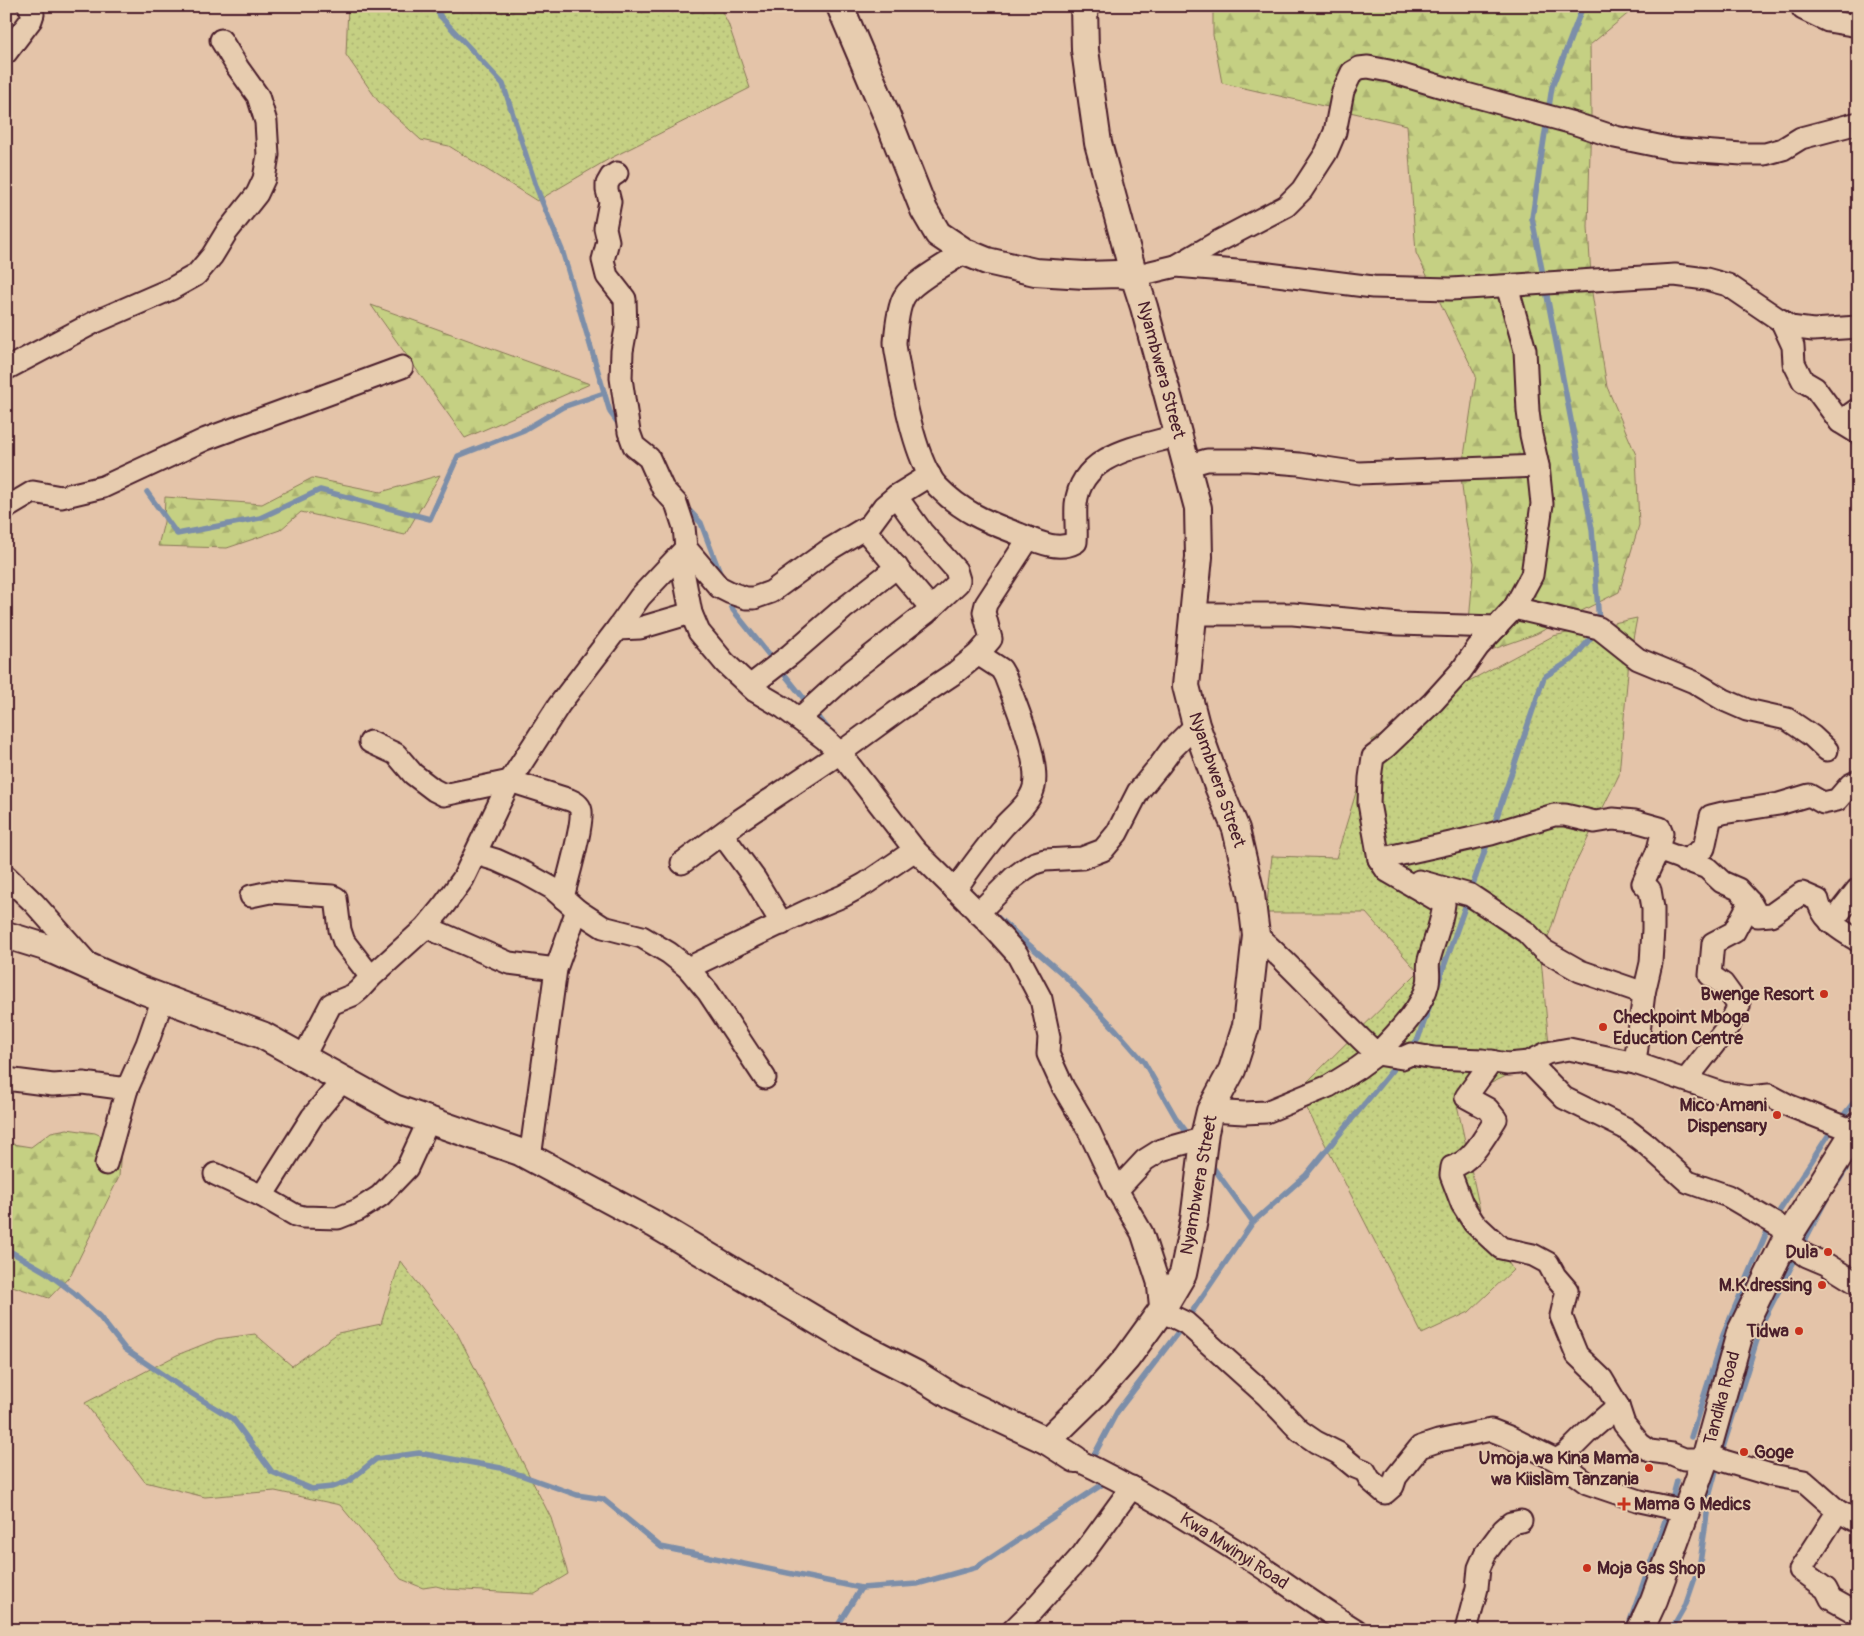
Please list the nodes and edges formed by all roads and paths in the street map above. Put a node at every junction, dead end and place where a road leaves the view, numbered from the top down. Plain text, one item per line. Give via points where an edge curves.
1 (29, 6) edge
2 (840, 6) edge
3 (1084, 6) edge
4 (1802, 6) edge
5 (1858, 26) edge
6 (220, 40) dead end
7 (6, 53) edge
8 (1858, 123) edge
9 (617, 173) dead end
10 (965, 252) junction
11 (1176, 266) junction
12 (1134, 276) junction
13 (1507, 286) junction
14 (1781, 320) junction
15 (1858, 328) edge
16 (402, 367) dead end
17 (6, 369) edge
18 (1858, 409) edge
19 (1849, 427) edge
20 (1179, 435) junction
21 (1186, 466) junction
22 (1538, 466) junction
23 (930, 475) junction
24 (896, 496) junction
25 (6, 508) edge
26 (864, 529) junction
27 (1029, 538) junction
28 (683, 551) junction
29 (897, 567) junction
30 (931, 608) junction
31 (1514, 608) junction
32 (691, 613) junction
33 (1192, 614) junction
34 (1497, 628) junction
35 (617, 629) junction
36 (978, 654) junction
37 (750, 686) junction
38 (799, 720) junction
39 (1196, 725) junction
40 (370, 742) dead end
41 (1827, 750) dead end
42 (840, 753) junction
43 (510, 781) junction
44 (1858, 781) edge
45 (722, 834) junction
46 (915, 850) junction
47 (1658, 850) junction
48 (476, 854) junction
49 (1684, 861) junction
50 (682, 863) dead end
51 (1383, 865) junction
52 (6, 876) edge
53 (954, 890) junction
54 (1858, 891) edge
55 (251, 896) dead end
56 (1750, 902) junction
57 (570, 904) junction
58 (978, 913) junction
59 (1831, 923) junction
60 (782, 924) junction
61 (426, 927) junction
62 (6, 935) edge
63 (1256, 935) junction
64 (1858, 941) edge
65 (90, 966) junction
66 (688, 968) junction
67 (556, 969) junction
68 (371, 977) junction
69 (1644, 993) junction
70 (163, 998) junction
71 (1377, 1054) junction
72 (303, 1058) junction
73 (1492, 1061) junction
74 (1529, 1062) junction
75 (1635, 1063) junction
76 (765, 1078) dead end
77 (6, 1079) edge
78 (343, 1080) junction
79 (1686, 1080) junction
80 (127, 1089) junction
81 (1210, 1111) junction
82 (429, 1120) junction
83 (1856, 1129) edge
84 (1204, 1138) junction
85 (530, 1158) junction
86 (106, 1164) dead end
87 (215, 1174) dead end
88 (1117, 1190) junction
89 (262, 1196) junction
90 (1788, 1237) junction
91 (1858, 1284) edge
92 (1162, 1311) junction
93 (1618, 1406) junction
94 (1047, 1441) junction
95 (1706, 1456) junction
96 (1075, 1459) joint
97 (1556, 1460) junction
98 (1132, 1487) junction
99 (1686, 1511) junction
100 (1838, 1511) junction
101 (1521, 1521) dead end
102 (1858, 1522) edge
103 (1858, 1614) edge
104 (1012, 1630) edge
105 (1356, 1630) edge
106 (1466, 1630) edge
107 (1640, 1630) edge

1 - 7 street via 32,20
2 - 10 street via 924,210 938,234
3 - 12 street, Nyambwera Street via 1084,50 1098,143
4 - 5 street via 1828,21
6 - 17 street via 258,96 266,122 268,154 264,179 257,194 196,274
8 - 11 street via 1802,138 1783,149 1765,154 1673,149 1614,137 1389,72 1359,68 1352,72 1343,91 1335,132 1326,153 1302,190 1286,206
9 - 28 street via 607,184 610,202 605,228 608,241 603,260 607,276 625,299 626,329 621,378 629,432 634,446 649,458 663,489 676,503 684,527
10 - 12 street via 987,261 1035,272
10 - 23 street via 916,285 904,297 898,320 895,344 909,420
11 - 12 street
11 - 13 street via 1373,287 1451,289
12 - 20 street, Nyambwera Street
13 - 14 street via 1675,275 1728,285
13 - 22 street via 1524,350 1530,427
14 - 15 street via 1790,327 1814,330
14 - 19 street via 1803,381 1815,388
16 - 25 street via 206,439 102,486 61,497 34,492
18 - 19 street
20 - 21 street, Nyambwera Street
20 - 27 street via 1111,455 1094,466 1080,487 1076,504 1076,542 1058,547
21 - 22 street via 1207,460 1249,460 1359,473
21 - 33 street, Nyambwera Street via 1198,508 1199,557
22 - 31 street via 1542,504 1532,575
23 - 24 street
23 - 27 street via 936,485 966,511
24 - 26 street
24 - 30 street via 958,573 958,583
26 - 28 street via 824,552 771,592 754,598 723,590
26 - 29 street
27 - 36 street via 986,604 984,612 991,639
28 - 32 street
28 - 35 street via 645,591
29 - 30 street
29 - 37 street
30 - 38 street via 853,670
31 - 34 street
31 - 41 street via 1599,628 1638,659 1694,682 1748,710 1787,719
32 - 35 street via 640,628
32 - 37 street via 700,632 725,663
33 - 34 street via 1293,614 1399,624
33 - 39 street, Nyambwera Street via 1186,686
34 - 51 street via 1433,702 1373,757 1369,803
35 - 43 street via 559,705
36 - 42 street
36 - 53 street via 1001,669 1005,676 1029,744 1035,771 1034,787 1029,799
37 - 38 street
38 - 42 street
39 - 58 street via 1171,750 1138,792 1117,833 1103,850 1082,858 1034,863 1013,878
39 - 63 street, Nyambwera Street via 1236,830 1252,894
40 - 43 street via 396,754 413,774 444,795
42 - 45 street
42 - 46 street
43 - 48 street
43 - 57 street via 570,800 581,811
44 - 49 street via 1837,800 1823,804 1810,795 1711,816 1704,848
45 - 50 street
45 - 60 street via 755,878
46 - 53 street
46 - 60 street via 858,888
47 - 49 street
47 - 51 street via 1660,828 1635,821 1613,819 1595,822 1554,815
47 - 69 street via 1643,883 1650,890 1654,908 1651,963
48 - 57 street via 525,873 552,888
48 - 61 street via 463,879
49 - 56 street via 1707,868 1722,882 1738,889
51 - 69 street via 1470,895 1526,932 1543,950 1580,971
51 - 71 street via 1444,904 1428,962 1428,983 1419,1004
52 - 65 street
53 - 58 street
54 - 59 street
55 - 68 street via 270,892 336,898 344,942
56 - 59 street via 1758,916 1771,915 1802,893 1818,900 1820,911
56 - 79 street via 1734,932 1713,943 1710,975 1723,984 1739,1006
57 - 66 street via 603,926 642,937
57 - 67 street
58 - 88 street via 1017,954 1041,998 1049,1037 1048,1054
59 - 64 street
60 - 66 street
61 - 67 street via 509,963
61 - 68 street
62 - 65 street
63 - 71 street via 1282,957
63 - 81 street, Nyambwera Street via 1246,1026 1232,1070
65 - 70 street
66 - 76 street via 708,992
67 - 85 street
68 - 72 street via 352,994 330,1004
69 - 75 street
70 - 72 street via 262,1035
70 - 80 street
71 - 73 street
71 - 81 street via 1329,1086 1266,1112
72 - 78 street
73 - 74 street via 1508,1064
73 - 93 street via 1466,1097 1488,1109 1496,1119 1461,1165 1452,1166 1451,1175 1474,1224 1501,1248 1533,1255 1548,1264 1567,1290 1561,1316 1577,1355 1602,1379
74 - 75 street via 1547,1053 1569,1049
74 - 90 street via 1564,1098 1625,1128 1688,1182 1728,1196
75 - 79 street
77 - 80 street
78 - 82 street via 394,1108
78 - 89 street via 312,1117
79 - 83 street via 1722,1093 1749,1097 1769,1095 1790,1106
80 - 86 street
81 - 84 street, Nyambwera Street
82 - 85 street
82 - 89 street via 407,1168 380,1196 358,1210 338,1218 303,1217
83 - 90 street, Tandika Road
84 - 88 street via 1161,1150 1145,1160
84 - 92 street, Nyambwera Street via 1194,1220 1183,1274
85 - 94 street via 656,1225 849,1340 953,1397
87 - 89 street
88 - 92 street via 1142,1233 1150,1254
90 - 91 street via 1807,1256
90 - 95 street, Tandika Road via 1740,1333
92 - 94 street, Nyambwera Street via 1097,1392
92 - 97 street via 1186,1323 1267,1396 1300,1431 1365,1471 1385,1493 1420,1447 1491,1430
93 - 95 street via 1624,1424 1650,1451 1684,1459
93 - 97 street
94 - 96 street
95 - 99 street, Tandika Road
95 - 100 street via 1804,1481
96 - 98 street, Kwa Mwinyi Road
97 - 99 street via 1587,1483 1640,1501
98 - 104 street via 1083,1554
98 - 105 street, Kwa Mwinyi Road via 1252,1560
99 - 107 street, Tandika Road
100 - 102 street
100 - 103 street via 1800,1570 1826,1589 1831,1599
101 - 106 street via 1511,1523 1503,1530 1485,1554

